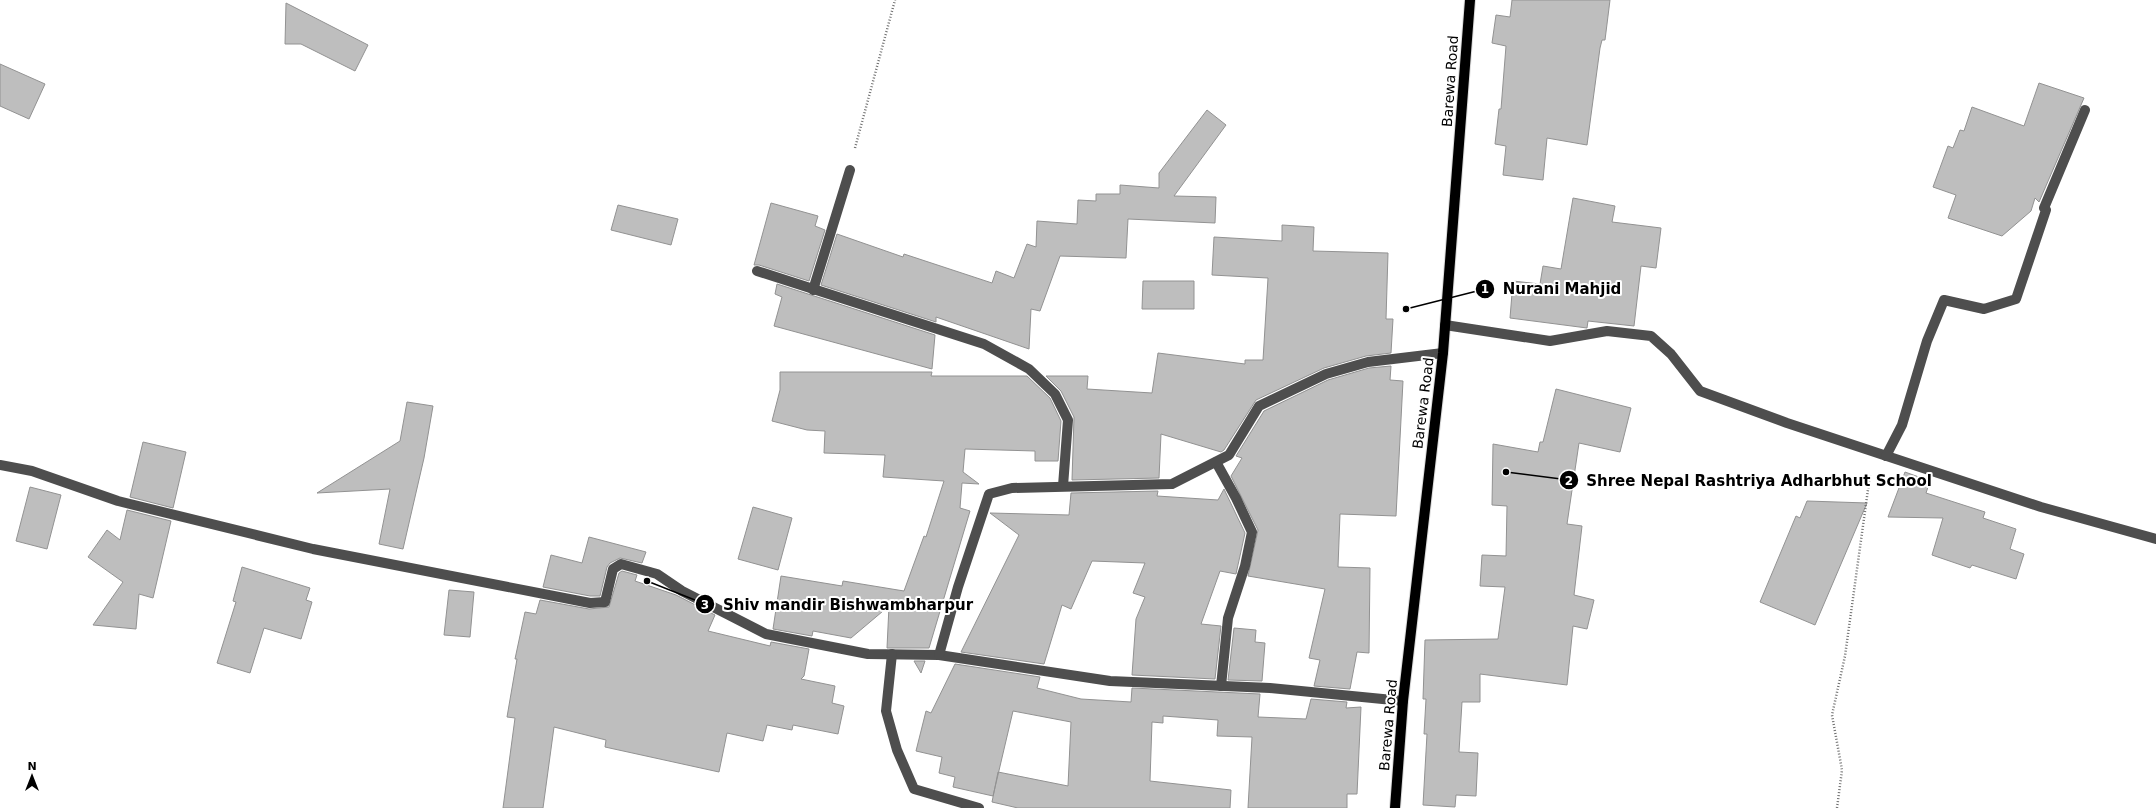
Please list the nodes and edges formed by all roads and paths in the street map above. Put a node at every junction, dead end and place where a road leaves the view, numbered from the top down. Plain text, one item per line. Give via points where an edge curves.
1 (895, 0) edge
2 (1470, 0) edge
3 (2085, 110) dead end
4 (850, 170) joint
5 (757, 271) dead end
6 (813, 290) junction
7 (1445, 325) junction
8 (1443, 353) junction
9 (1886, 456) junction
10 (1216, 462) junction
11 (0, 465) edge
12 (1063, 486) junction
13 (2156, 539) edge
14 (892, 654) junction
15 (939, 655) junction
16 (1221, 686) junction
17 (1403, 701) junction
18 (979, 808) edge
19 (1395, 808) edge
20 (1837, 808) edge

1 - 4 path
2 - 7 main road, Barewa Road
3 - 9 street via 2044,208 2046,210 2016,300 1984,309 1944,300 1927,341 1902,425
4 - 6 street
5 - 6 street
6 - 12 street via 984,344 1029,369 1055,394 1068,420
7 - 8 main road, Barewa Road
7 - 9 street via 1550,341 1607,332 1651,336 1700,390
8 - 10 street via 1368,362 1326,374 1259,406 1229,454
8 - 17 main road, Barewa Road
9 - 13 street via 2041,508
9 - 20 path via 1871,470 1845,656 1832,716 1842,770
10 - 12 street via 1172,484
10 - 16 street via 1252,532 1228,618
11 - 14 street via 32,471 118,501 313,549 590,603 605,602 614,569 621,564 657,574 682,591 766,634 868,654
12 - 15 street via 1012,488 988,494
14 - 15 street
14 - 18 street via 886,711 897,750 914,789
15 - 16 street via 1110,681
16 - 17 street via 1270,688
17 - 19 main road, Barewa Road

